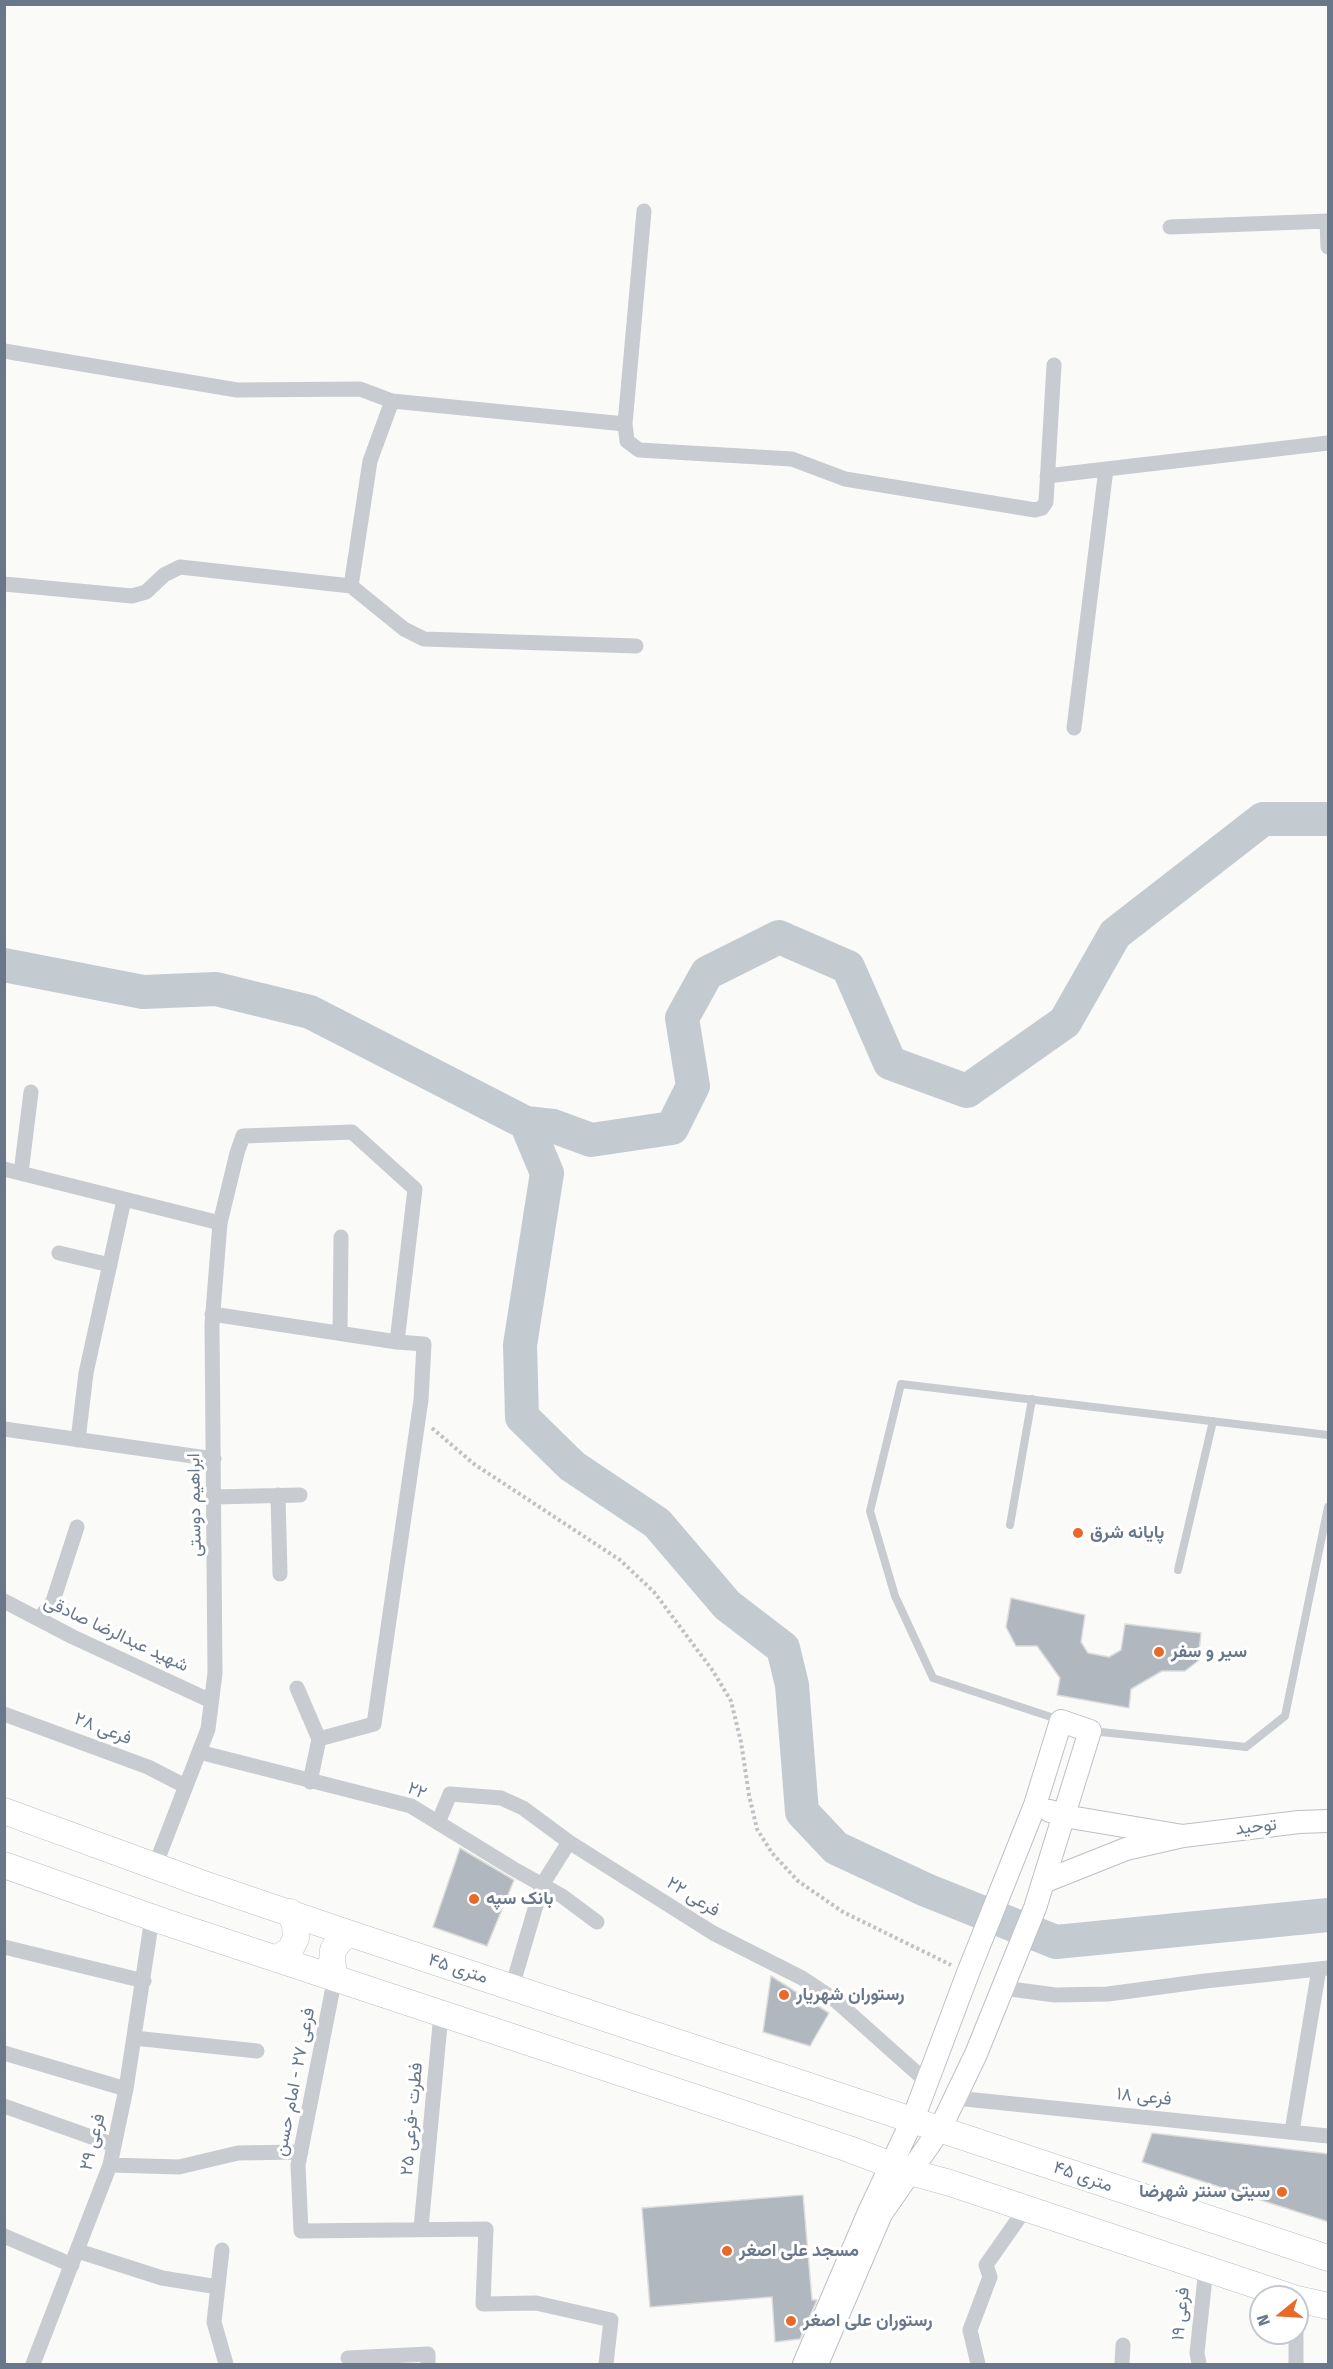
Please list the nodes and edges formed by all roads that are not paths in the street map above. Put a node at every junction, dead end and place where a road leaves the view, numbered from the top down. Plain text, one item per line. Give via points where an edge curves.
1 (644, 211) dead end
2 (1328, 221) edge
3 (1170, 228) dead end
4 (1329, 247) edge
5 (4, 351) edge
6 (1054, 364) dead end
7 (392, 401) junction
8 (625, 424) junction
9 (1329, 443) edge
10 (1106, 469) junction
11 (1047, 477) junction
12 (4, 584) edge
13 (351, 586) junction
14 (636, 646) dead end
15 (1074, 728) dead end
16 (31, 1092) dead end
17 (4, 1170) edge
18 (21, 1173) junction
19 (124, 1200) junction
20 (220, 1223) junction
21 (341, 1237) dead end
22 (59, 1253) dead end
23 (110, 1265) junction
24 (212, 1314) junction
25 (340, 1333) junction
26 (397, 1342) junction
27 (1032, 1399) junction
28 (1213, 1421) junction
29 (4, 1429) edge
30 (1329, 1435) edge
31 (78, 1440) junction
32 (214, 1459) junction
33 (278, 1495) junction
34 (300, 1495) dead end
35 (214, 1497) junction
36 (1329, 1507) edge
37 (1010, 1525) dead end
38 (77, 1527) dead end
39 (1178, 1569) dead end
40 (280, 1574) dead end
41 (4, 1601) edge
42 (39, 1619) junction
43 (297, 1688) dead end
44 (212, 1701) junction
45 (4, 1714) edge
46 (1061, 1721) junction
47 (1090, 1731) junction
48 (319, 1739) junction
49 (199, 1752) junction
50 (310, 1782) junction
51 (185, 1786) junction
52 (1035, 1805) junction
53 (4, 1811) edge
54 (1064, 1816) junction
55 (1329, 1821) edge
56 (438, 1823) junction
57 (1183, 1836) junction
58 (569, 1842) junction
59 (4, 1865) edge
60 (155, 1866) junction
61 (1043, 1882) junction
62 (542, 1885) junction
63 (290, 1912) junction
64 (152, 1918) junction
65 (597, 1922) dead end
66 (351, 1934) junction
67 (4, 1947) edge
68 (276, 1959) junction
69 (1324, 1969) edge
70 (335, 1977) junction
71 (144, 1981) junction
72 (512, 1987) junction
73 (1003, 1988) junction
74 (441, 2014) junction
75 (134, 2038) junction
76 (257, 2051) dead end
77 (4, 2053) edge
78 (927, 2082) junction
79 (126, 2089) junction
80 (955, 2098) junction
81 (4, 2106) edge
82 (913, 2119) junction
83 (940, 2129) junction
84 (1292, 2131) junction
85 (1329, 2136) edge
86 (114, 2145) junction
87 (301, 2152) junction
88 (110, 2165) junction
89 (901, 2169) junction
90 (1026, 2208) junction
91 (421, 2228) junction
92 (4, 2236) edge
93 (222, 2250) dead end
94 (75, 2258) junction
95 (1329, 2258) edge
96 (1206, 2268) junction
97 (1256, 2285) edge
98 (218, 2287) junction
99 (1309, 2303) edge
100 (1329, 2306) edge
101 (1123, 2345) dead end
102 (1296, 2345) edge
103 (348, 2358) dead end
104 (33, 2364) edge
105 (226, 2364) edge
106 (428, 2364) edge
107 (606, 2364) edge
108 (804, 2364) edge
109 (817, 2364) edge
110 (978, 2364) edge
111 (1122, 2364) edge
112 (1199, 2364) edge
113 (1296, 2364) edge

1 - 8 street
2 - 3 street
2 - 4 street
5 - 7 street via 237,390 360,389
6 - 11 street
7 - 8 street
7 - 13 street via 370,461
8 - 11 street via 627,441 639,450 792,459 845,479 1035,510 1046,502
9 - 10 street
10 - 11 street
10 - 15 street
12 - 13 street via 132,596 146,592 164,575 180,567
13 - 14 street via 404,629 424,639
16 - 18 street
17 - 18 street
18 - 19 street
19 - 20 street
19 - 23 street
20 - 24 street, ابراهیم دوستی
20 - 26 street, ابراهیم دوستی via 243,1136 352,1132 415,1189
21 - 25 street
22 - 23 street
23 - 31 street via 86,1373
24 - 25 street
24 - 32 street, ابراهیم دوستی
25 - 26 street
26 - 48 street via 424,1344 418,1419 374,1725
27 - 28 lane
27 - 37 lane
27 - 46 lane via 901,1384 870,1511 895,1596 933,1678
28 - 30 lane
28 - 39 lane
29 - 31 street
31 - 32 street
32 - 35 street, ابراهیم دوستی
33 - 34 street
33 - 35 street
33 - 40 street
35 - 44 street, ابراهیم دوستی
36 - 47 lane via 1285,1716 1246,1747
38 - 42 street via 53,1601
41 - 42 street, شهید عبدالرضا صادقی
42 - 44 street, شهید عبدالرضا صادقی
43 - 48 street
44 - 49 street, ابراهیم دوستی via 208,1729
45 - 51 street, فرعی ۲۸ via 118,1755
46 - 47 street
46 - 52 street
47 - 54 street
48 - 50 street
49 - 50 street, ۲۲
49 - 51 street, ابراهیم دوستی
50 - 56 street, ۲۲ via 411,1806
51 - 60 street, ابراهیم دوستی
52 - 54 street
52 - 78 street
53 - 60 main road, ۴۵ متری
54 - 57 street
54 - 61 street
55 - 57 street, توحید
56 - 58 street, فرعی ۲۲ via 450,1794 501,1798 523,1808
56 - 62 street, ۲۲
57 - 61 street via 1126,1849
58 - 62 street
58 - 78 street, فرعی ۲۲ via 713,1933 819,1989
59 - 64 main road
60 - 63 main road, ۴۵ متری
61 - 73 street
62 - 65 street, ۲۲
62 - 72 street
63 - 66 main road, ۴۵ متری
63 - 68 main road via 296,1938 291,1950
64 - 68 main road
64 - 71 street, فرعی ۲۹
66 - 70 main road via 333,1950
66 - 72 main road, ۴۵ متری
67 - 71 street
68 - 70 main road
69 - 73 street via 1108,1994 1054,1995
69 - 84 street
70 - 74 main road
70 - 87 street, فرعی ۲۷ - امام حسن
71 - 75 street, فرعی ۲۹
72 - 82 main road, ۴۵ متری
73 - 80 street
74 - 89 main road
74 - 91 street, فطرت -فرعی ۲۵
75 - 76 street
75 - 79 street, فرعی ۲۹
77 - 79 street
78 - 82 street
79 - 86 street, فرعی ۲۹
80 - 83 street
80 - 84 street, فرعی ۱۸
81 - 86 street
82 - 83 main road, ۴۵ متری
82 - 89 street
83 - 89 street
83 - 95 main road, ۴۵ متری
84 - 85 street, فرعی ۱۸
86 - 88 street, فرعی ۲۹
87 - 88 street via 238,2153 178,2167
87 - 91 street, فرعی ۲۷ - امام حسن via 301,2231
88 - 94 street, فرعی ۲۹
89 - 90 main road
89 - 108 street
89 - 109 street
90 - 96 main road
90 - 110 street via 986,2265 990,2277 970,2330
91 - 107 street via 486,2229 483,2304 536,2303 610,2320
92 - 94 street
93 - 98 street
94 - 98 street
94 - 104 street, فرعی ۲۹
96 - 97 main road
96 - 112 street, فرعی ۱۹
98 - 105 street via 214,2322
99 - 100 main road
101 - 111 street
102 - 113 street
103 - 106 street via 428,2354

